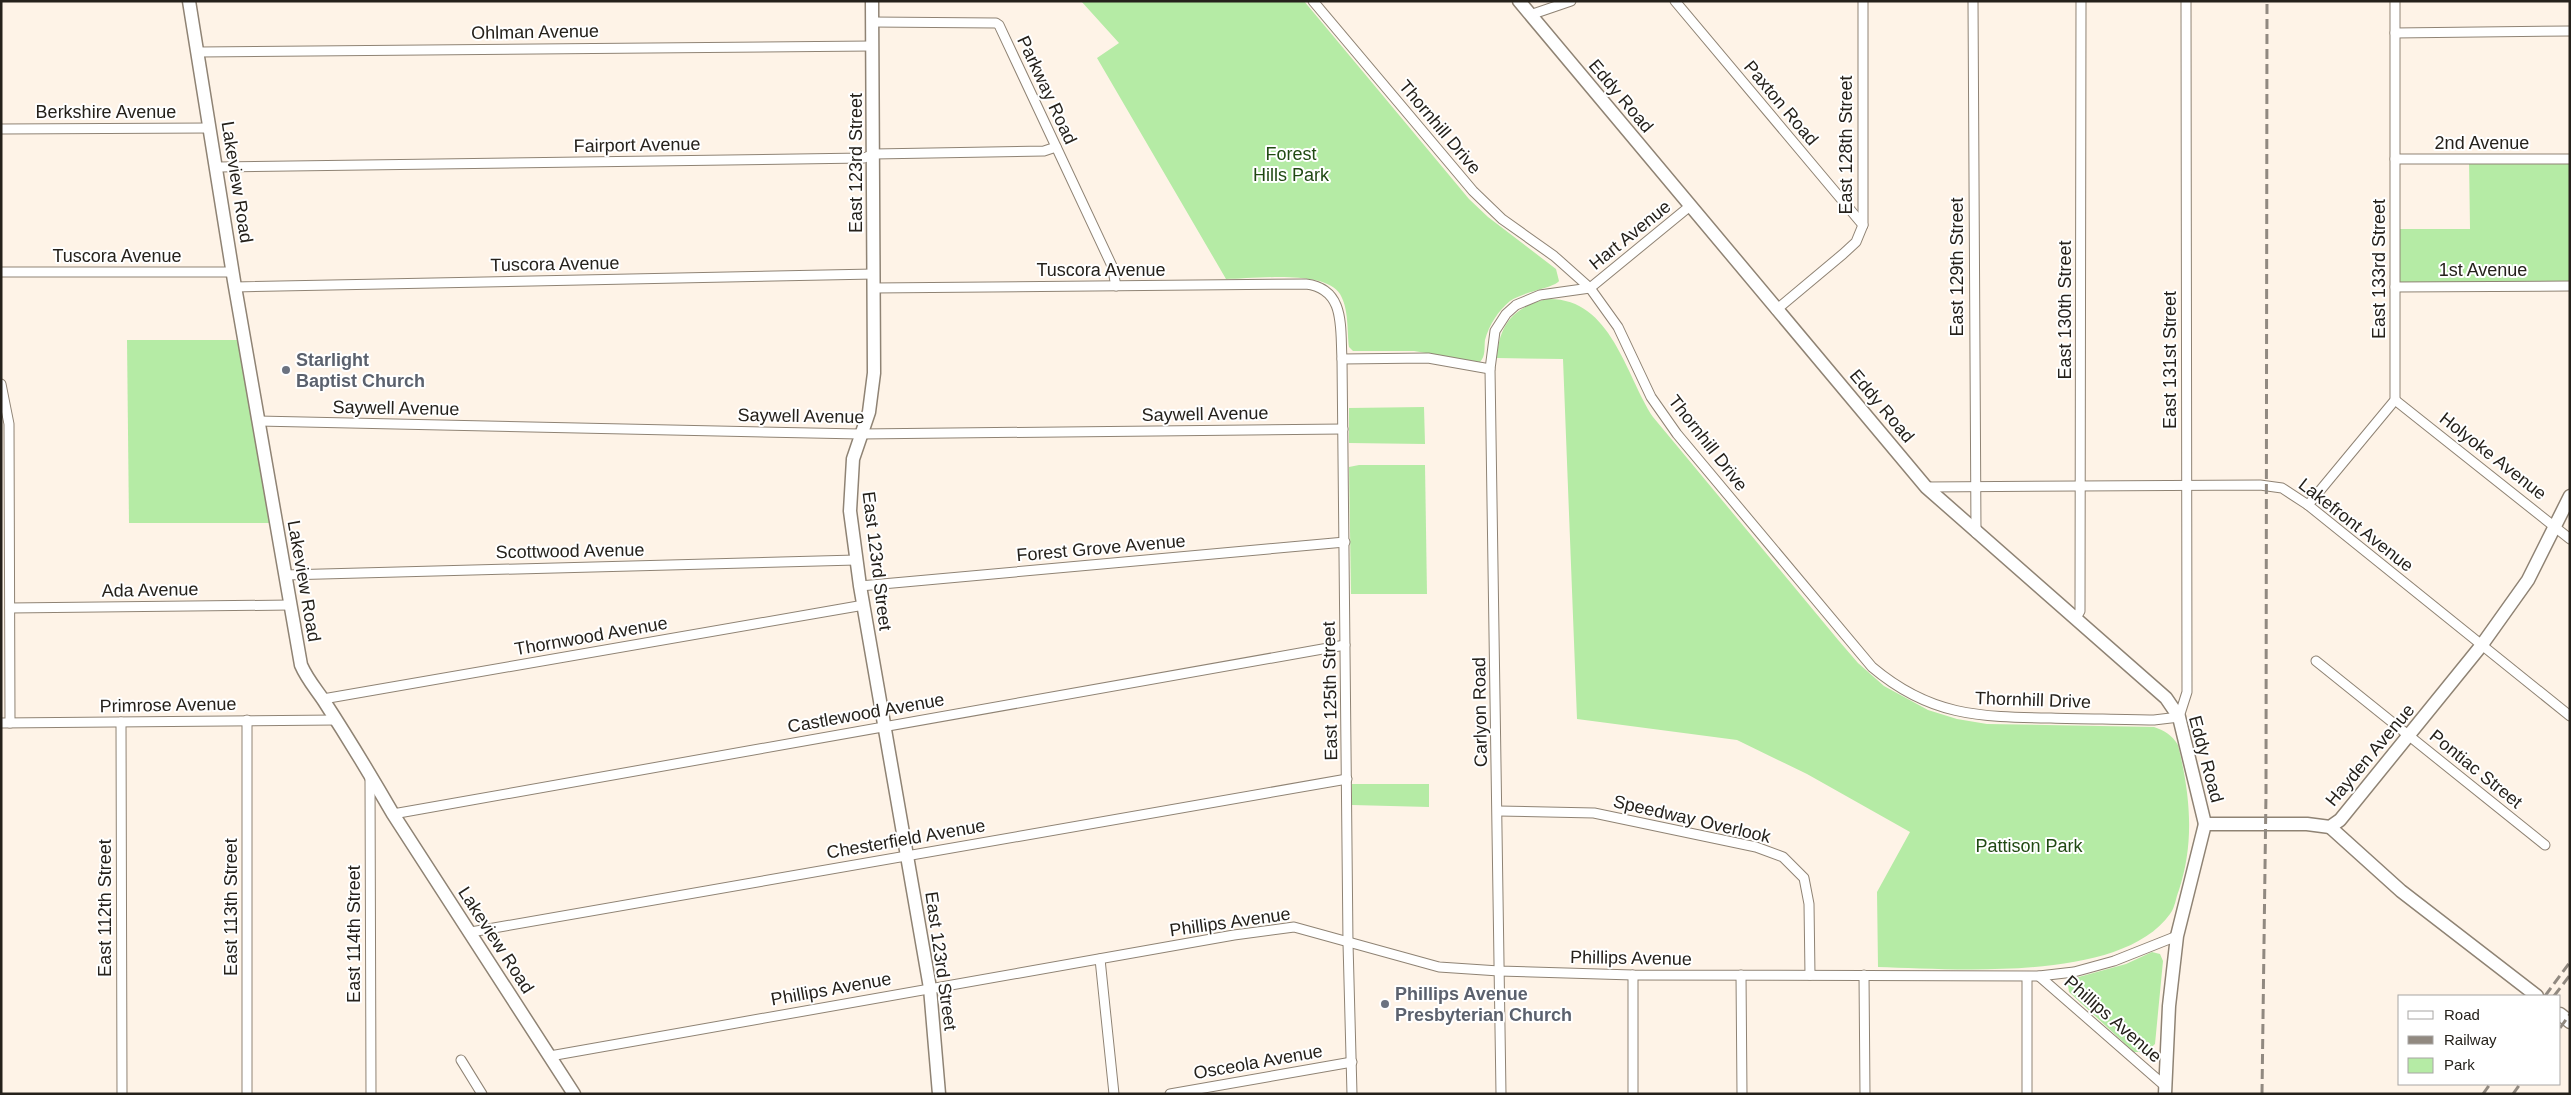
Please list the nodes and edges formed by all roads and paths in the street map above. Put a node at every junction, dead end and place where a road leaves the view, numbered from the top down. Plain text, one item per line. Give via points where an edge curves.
1 (190, 1) edge
2 (872, 1) edge
3 (1313, 1) edge
4 (1519, 1) edge
5 (1571, 1) edge
6 (1675, 1) edge
7 (1863, 1) edge
8 (1973, 1) edge
9 (2081, 1) edge
10 (2186, 1) edge
11 (2395, 1) edge
12 (1530, 14) junction
13 (872, 22) junction
14 (2570, 31) edge
15 (2395, 33) junction
16 (872, 46) junction
17 (199, 52) junction
18 (210, 128) junction
19 (1, 129) edge
20 (1056, 147) junction
21 (874, 154) junction
22 (2395, 159) junction
23 (2570, 159) edge
24 (217, 168) junction
25 (1690, 206) junction
26 (1863, 225) junction
27 (1, 272) edge
28 (233, 272) junction
29 (874, 274) junction
30 (1116, 286) junction
31 (2570, 286) edge
32 (235, 287) junction
33 (2396, 287) junction
34 (874, 288) junction
35 (1590, 288) junction
36 (1327, 291) joint
37 (1776, 310) junction
38 (1342, 359) junction
39 (1490, 368) junction
40 (1, 384) edge
41 (2395, 400) junction
42 (258, 421) junction
43 (1343, 429) junction
44 (860, 434) junction
45 (2187, 485) junction
46 (1926, 487) junction
47 (1975, 487) junction
48 (2081, 487) junction
49 (2570, 496) edge
50 (2308, 505) junction
51 (2556, 526) junction
52 (1976, 532) junction
53 (2570, 539) edge
54 (1345, 542) junction
55 (856, 560) junction
56 (285, 575) junction
57 (860, 586) junction
58 (290, 605) junction
59 (864, 605) junction
60 (10, 608) junction
61 (2076, 618) junction
62 (1345, 645) junction
63 (2482, 646) junction
64 (2316, 661) dead end
65 (323, 699) junction
66 (2180, 716) junction
67 (2570, 716) edge
68 (247, 720) junction
69 (336, 720) junction
70 (121, 722) junction
71 (6, 723) edge
72 (885, 726) junction
73 (2409, 736) junction
74 (370, 773) junction
75 (1347, 779) junction
76 (1498, 811) junction
77 (393, 814) junction
78 (2205, 824) junction
79 (2330, 828) junction
80 (2545, 845) dead end
81 (908, 855) junction
82 (471, 932) junction
83 (2177, 936) junction
84 (1348, 943) junction
85 (1100, 959) junction
86 (1499, 972) junction
87 (1633, 975) junction
88 (1740, 975) junction
89 (1810, 975) junction
90 (1864, 975) junction
91 (2039, 976) junction
92 (2027, 977) junction
93 (930, 988) junction
94 (2536, 995) edge
95 (550, 1056) junction
96 (461, 1060) dead end
97 (1352, 1062) junction
98 (2165, 1090) edge
99 (122, 1094) edge
100 (247, 1094) edge
101 (371, 1094) edge
102 (482, 1094) edge
103 (574, 1094) edge
104 (939, 1094) edge
105 (1114, 1094) edge
106 (1170, 1094) edge
107 (1352, 1094) edge
108 (1501, 1094) edge
109 (1634, 1094) edge
110 (1742, 1094) edge
111 (1865, 1094) edge
112 (2027, 1094) edge

1 - 17 street, Lakeview Road
2 - 13 street, East 123rd Street
3 - 35 street, Thornhill Drive via 1473,191 1502,219 1554,256
4 - 12 street, Eddy Road
5 - 12 street
6 - 26 street, Paxton Road
7 - 26 street, East 128th Street
8 - 47 street, East 129th Street
9 - 48 street, East 130th Street
10 - 45 street, East 131st Street
11 - 15 street, East 133rd Street
12 - 25 street, Eddy Road
13 - 16 street, East 123rd Street
13 - 20 street, Parkway Road via 996,23
14 - 15 street
15 - 22 street, East 133rd Street
16 - 17 street, Ohlman Avenue
16 - 21 street, East 123rd Street
17 - 18 street, Lakeview Road
18 - 19 street, Berkshire Avenue
18 - 24 street, Lakeview Road
20 - 21 street, Fairport Avenue via 1044,151
20 - 30 street, Parkway Road via 1112,266
21 - 24 street, Fairport Avenue via 864,158
21 - 29 street, East 123rd Street
22 - 23 street, 2nd Avenue
22 - 33 street, East 133rd Street
24 - 28 street, Lakeview Road
25 - 35 street, Hart Avenue
25 - 37 street, Eddy Road
26 - 37 street, East 128th Street via 1856,242
27 - 28 street, Tuscora Avenue
28 - 32 street, Lakeview Road
29 - 32 street, Tuscora Avenue
29 - 34 street, East 123rd Street
30 - 34 street, Tuscora Avenue
30 - 36 street, Tuscora Avenue via 1306,284
31 - 33 street, 1st Avenue
32 - 42 street, Lakeview Road
33 - 41 street, East 133rd Street
34 - 44 street, East 123rd Street via 874,373 869,412
35 - 39 street, Carlyon Road via 1526,299 1506,314 1495,331
35 - 66 street, Thornhill Drive via 1618,327 1651,397 1676,434 1859,653 1887,679 1925,701 1964,714 1993,718 2154,720
36 - 38 street, East 125th Street via 1336,302 1339,314
37 - 46 street, Eddy Road
38 - 39 street via 1428,358
38 - 43 street, East 125th Street
39 - 76 street, Carlyon Road
40 - 60 street via 9,424
41 - 50 street
41 - 51 street, Holyoke Avenue
42 - 44 street, Saywell Avenue
42 - 56 street, Lakeview Road
43 - 44 street, Saywell Avenue
43 - 54 street, East 125th Street
44 - 55 street, East 123rd Street via 850,483
45 - 48 street, Lakefront Avenue
45 - 50 street, Lakefront Avenue via 2274,486
45 - 66 street, East 131st Street via 2187,692
46 - 47 street, Lakefront Avenue
46 - 52 street, Eddy Road
47 - 48 street, Lakefront Avenue
47 - 52 street, East 129th Street
48 - 61 street, East 130th Street via 2080,611
49 - 51 street, Hayden Avenue
50 - 63 street, Lakefront Avenue
51 - 53 street, Holyoke Avenue
51 - 63 street, Hayden Avenue via 2528,580
52 - 61 street, Eddy Road
54 - 57 street, Forest Grove Avenue
54 - 62 street, East 125th Street
55 - 56 street, Scottwood Avenue
55 - 57 street, East 123rd Street
56 - 58 street, Lakeview Road
57 - 59 street, East 123rd Street
58 - 60 street, Ada Avenue
58 - 65 street, Lakeview Road via 300,665
59 - 65 street, Thornwood Avenue
59 - 72 street, East 123rd Street
60 - 71 street
61 - 66 street, Eddy Road via 2166,698
62 - 72 street, Castlewood Avenue
62 - 75 street, East 125th Street
63 - 67 street, Lakefront Avenue
63 - 73 street, Hayden Avenue
64 - 73 street, Pontiac Street
65 - 69 street, Lakeview Road
66 - 78 street, Eddy Road
68 - 69 street, Primrose Avenue
68 - 70 street, Primrose Avenue
68 - 100 street, East 113th Street
69 - 74 street, Lakeview Road
70 - 71 street, Primrose Avenue
70 - 99 street, East 112th Street
72 - 77 street, Castlewood Avenue
72 - 81 street, East 123rd Street
73 - 79 street, Hayden Avenue
73 - 80 street, Pontiac Street
74 - 77 street, Lakeview Road
74 - 101 street, East 114th Street
75 - 81 street, Chesterfield Avenue
75 - 84 street, East 125th Street
76 - 86 street, Carlyon Road
76 - 89 street, Speedway Overlook via 1594,813 1748,845 1783,857 1804,878 1809,904
77 - 82 street, Lakeview Road
78 - 79 street, Hayden Avenue via 2307,824
78 - 83 street
79 - 94 street via 2401,891
81 - 82 street, Chesterfield Avenue
81 - 93 street, East 123rd Street
82 - 95 street, Lakeview Road
83 - 91 street, Phillips Avenue via 2094,967
83 - 98 street via 2169,1006
84 - 85 street, Phillips Avenue via 1294,927
84 - 86 street, Phillips Avenue via 1439,967
84 - 97 street, East 125th Street
85 - 93 street, Phillips Avenue
85 - 105 street
86 - 87 street, Phillips Avenue
86 - 108 street, Carlyon Road
87 - 88 street, Phillips Avenue
87 - 109 street
88 - 89 street, Phillips Avenue
88 - 110 street
89 - 90 street, Phillips Avenue
90 - 92 street, Phillips Avenue
90 - 111 street
91 - 92 street, Phillips Avenue
91 - 98 street, Phillips Avenue
92 - 112 street
93 - 95 street, Phillips Avenue
93 - 104 street, East 123rd Street
95 - 103 street, Lakeview Road
96 - 102 street
97 - 106 street, Osceola Avenue
97 - 107 street, East 125th Street

